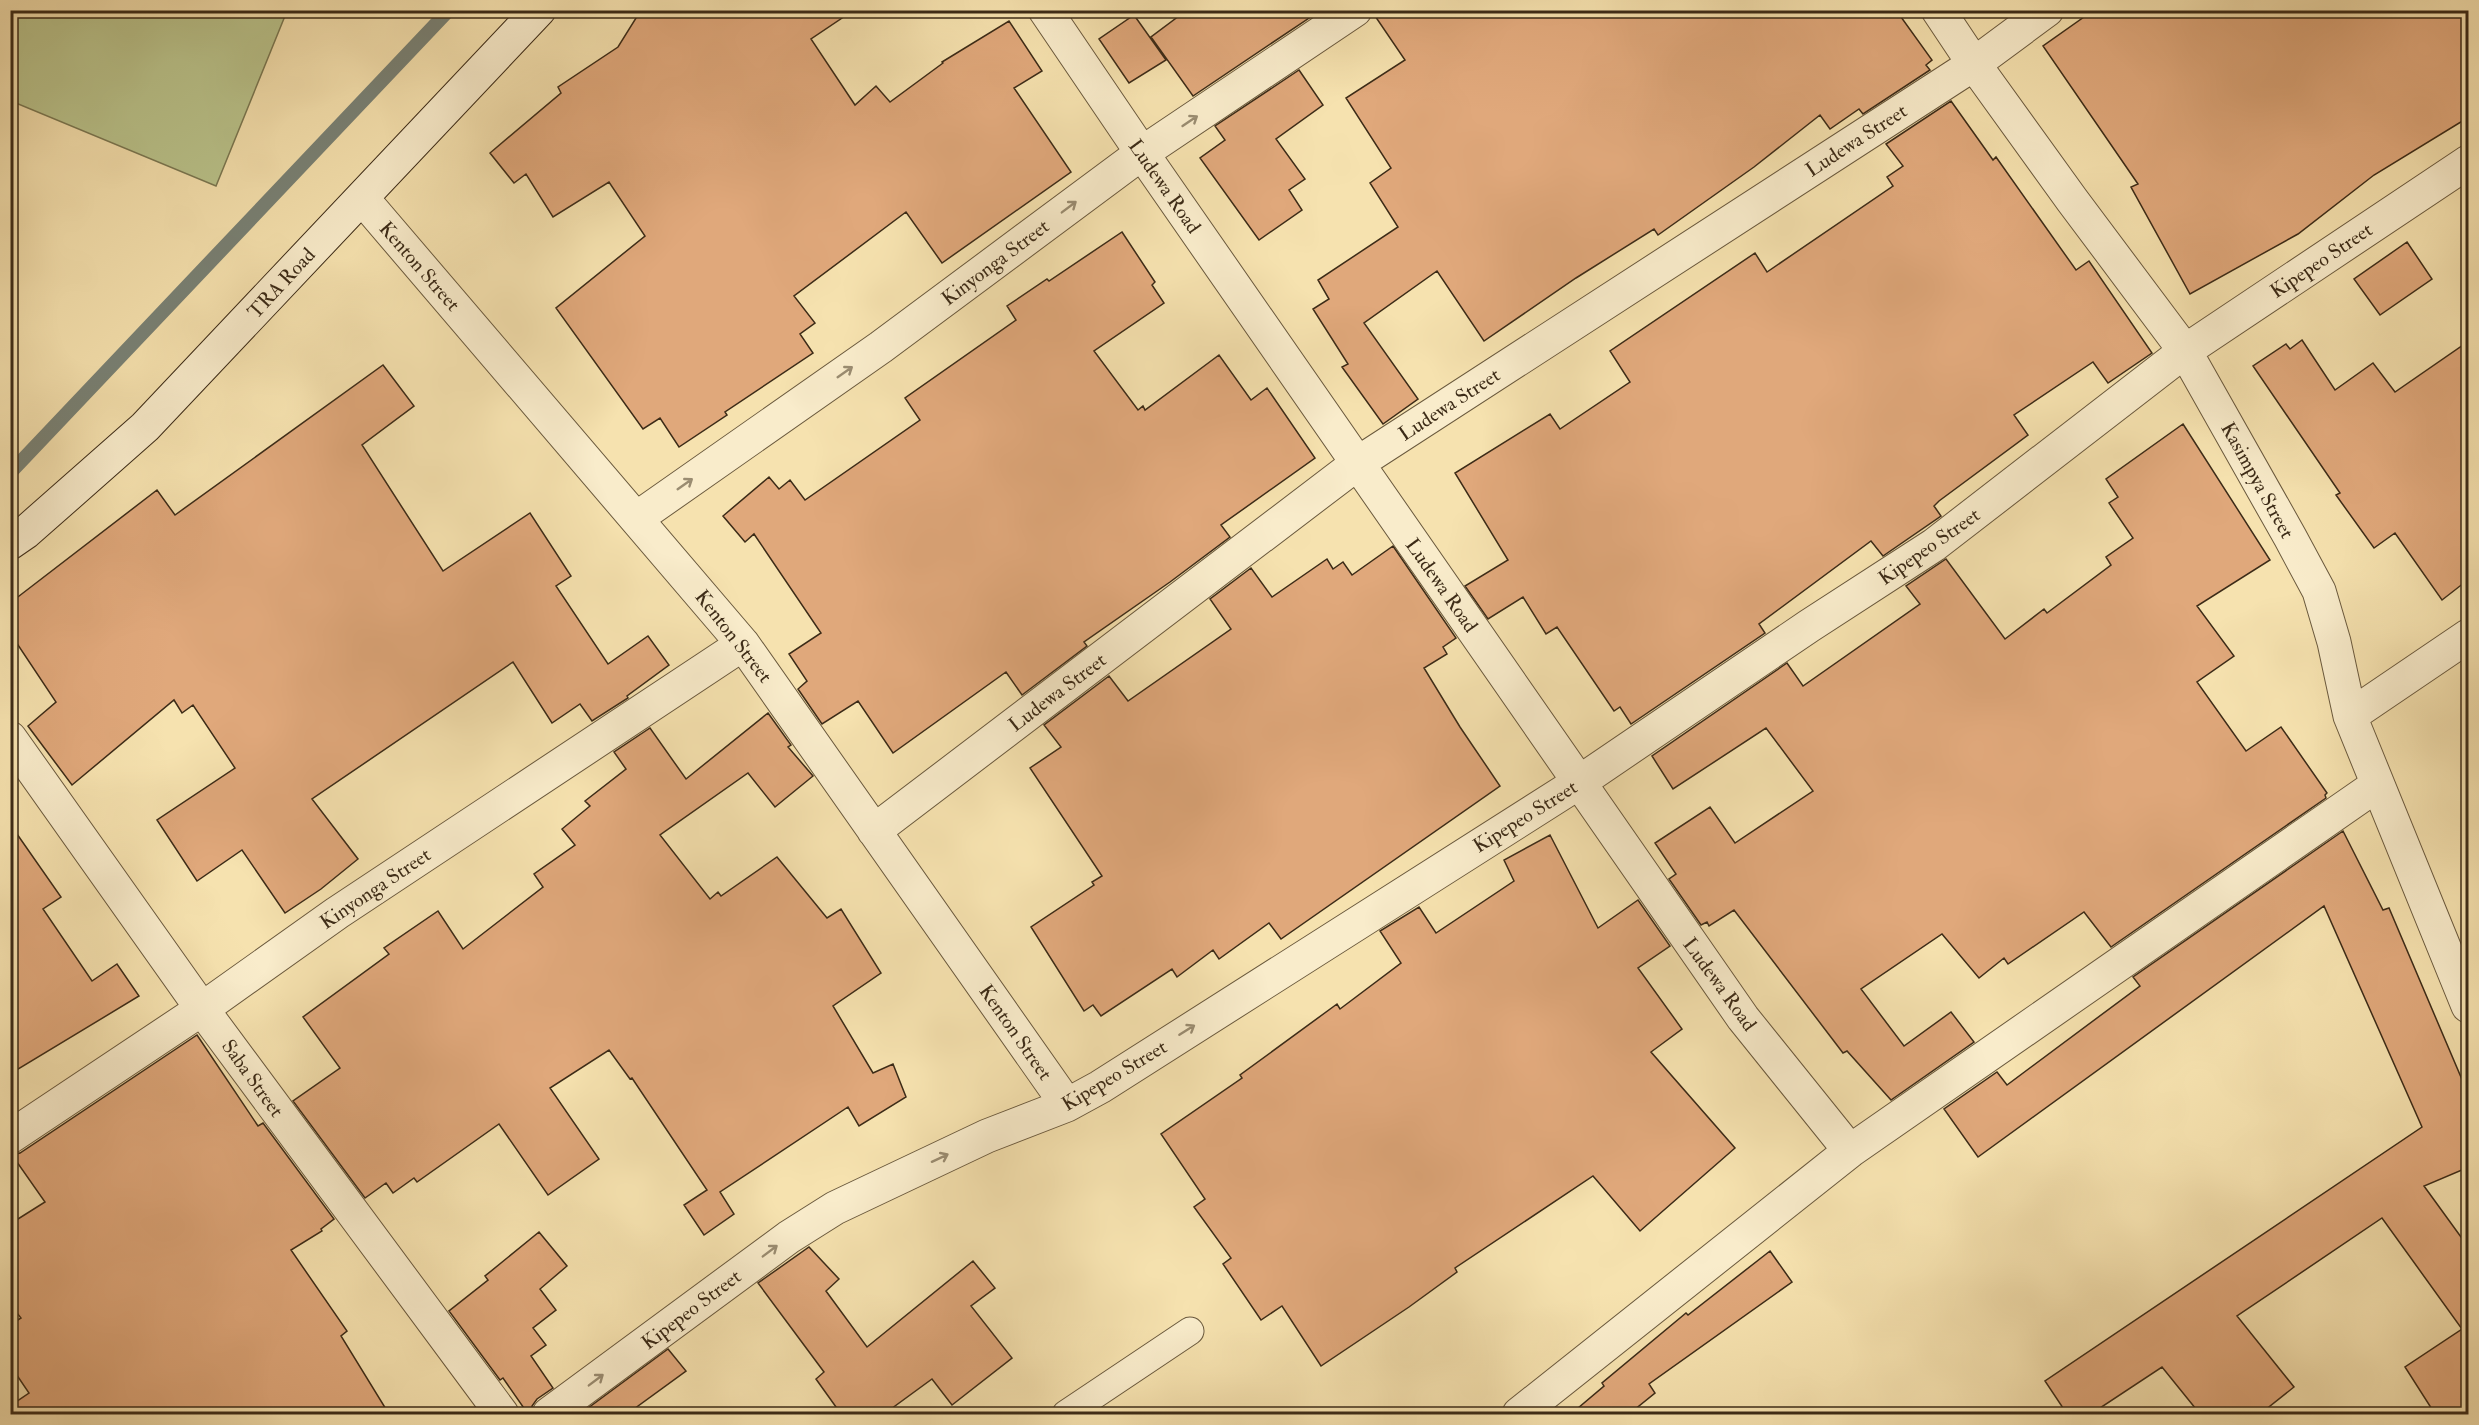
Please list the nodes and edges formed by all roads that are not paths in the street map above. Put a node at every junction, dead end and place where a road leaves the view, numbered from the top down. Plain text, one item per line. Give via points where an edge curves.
1 (539, 10) edge
2 (1045, 10) edge
3 (1355, 10) edge
4 (1938, 10) edge
5 (2047, 10) edge
6 (1974, 64) junction
7 (1142, 153) junction
8 (2469, 162) edge
9 (362, 198) junction
10 (2185, 351) junction
11 (1358, 464) junction
12 (637, 518) junction
13 (10, 543) edge
14 (2469, 636) edge
15 (743, 644) junction
16 (2350, 716) junction
17 (10, 738) edge
18 (1578, 783) junction
19 (2377, 785) junction
20 (874, 831) junction
21 (2469, 1006) edge
22 (202, 1009) junction
23 (1067, 1105) junction
24 (10, 1137) edge
25 (1850, 1151) junction
26 (1190, 1331) dead end
27 (501, 1414) edge
28 (549, 1414) edge
29 (1066, 1414) edge
30 (1519, 1414) edge

1 - 9 street, TRA Road
2 - 7 street, Ludewa Road
7 -> 3 street, Kinyonga Street
4 - 6 street, Kasimpya Street
5 - 6 street, Ludewa Street
6 - 10 street, Kasimpya Street
6 - 11 street, Ludewa Street
7 - 11 street, Ludewa Road
12 -> 7 street, Kinyonga Street via 881,347
8 - 10 street, Kipepeo Street
9 - 12 street, Kenton Street
9 - 13 street, TRA Road via 145,427
10 - 16 street, Kasimpya Street via 2319,591
10 - 18 street, Kipepeo Street via 1934,545
11 - 18 street, Ludewa Road
11 - 20 street, Ludewa Street
12 - 15 street, Kenton Street
14 - 16 street
15 - 20 street, Kenton Street
15 - 22 street, Kinyonga Street via 337,913
16 - 19 street, Kasimpya Street
17 - 22 street, Saba Street
23 -> 18 street, Kipepeo Street
18 - 25 street, Ludewa Road via 1743,1018
19 - 21 street, Kasimpya Street
19 - 25 street
20 - 23 street, Kenton Street
22 - 24 street, Kinyonga Street
22 - 27 street, Saba Street
28 -> 23 street, Kipepeo Street via 789,1237 835,1208 987,1136
25 - 30 street
26 - 29 lane

